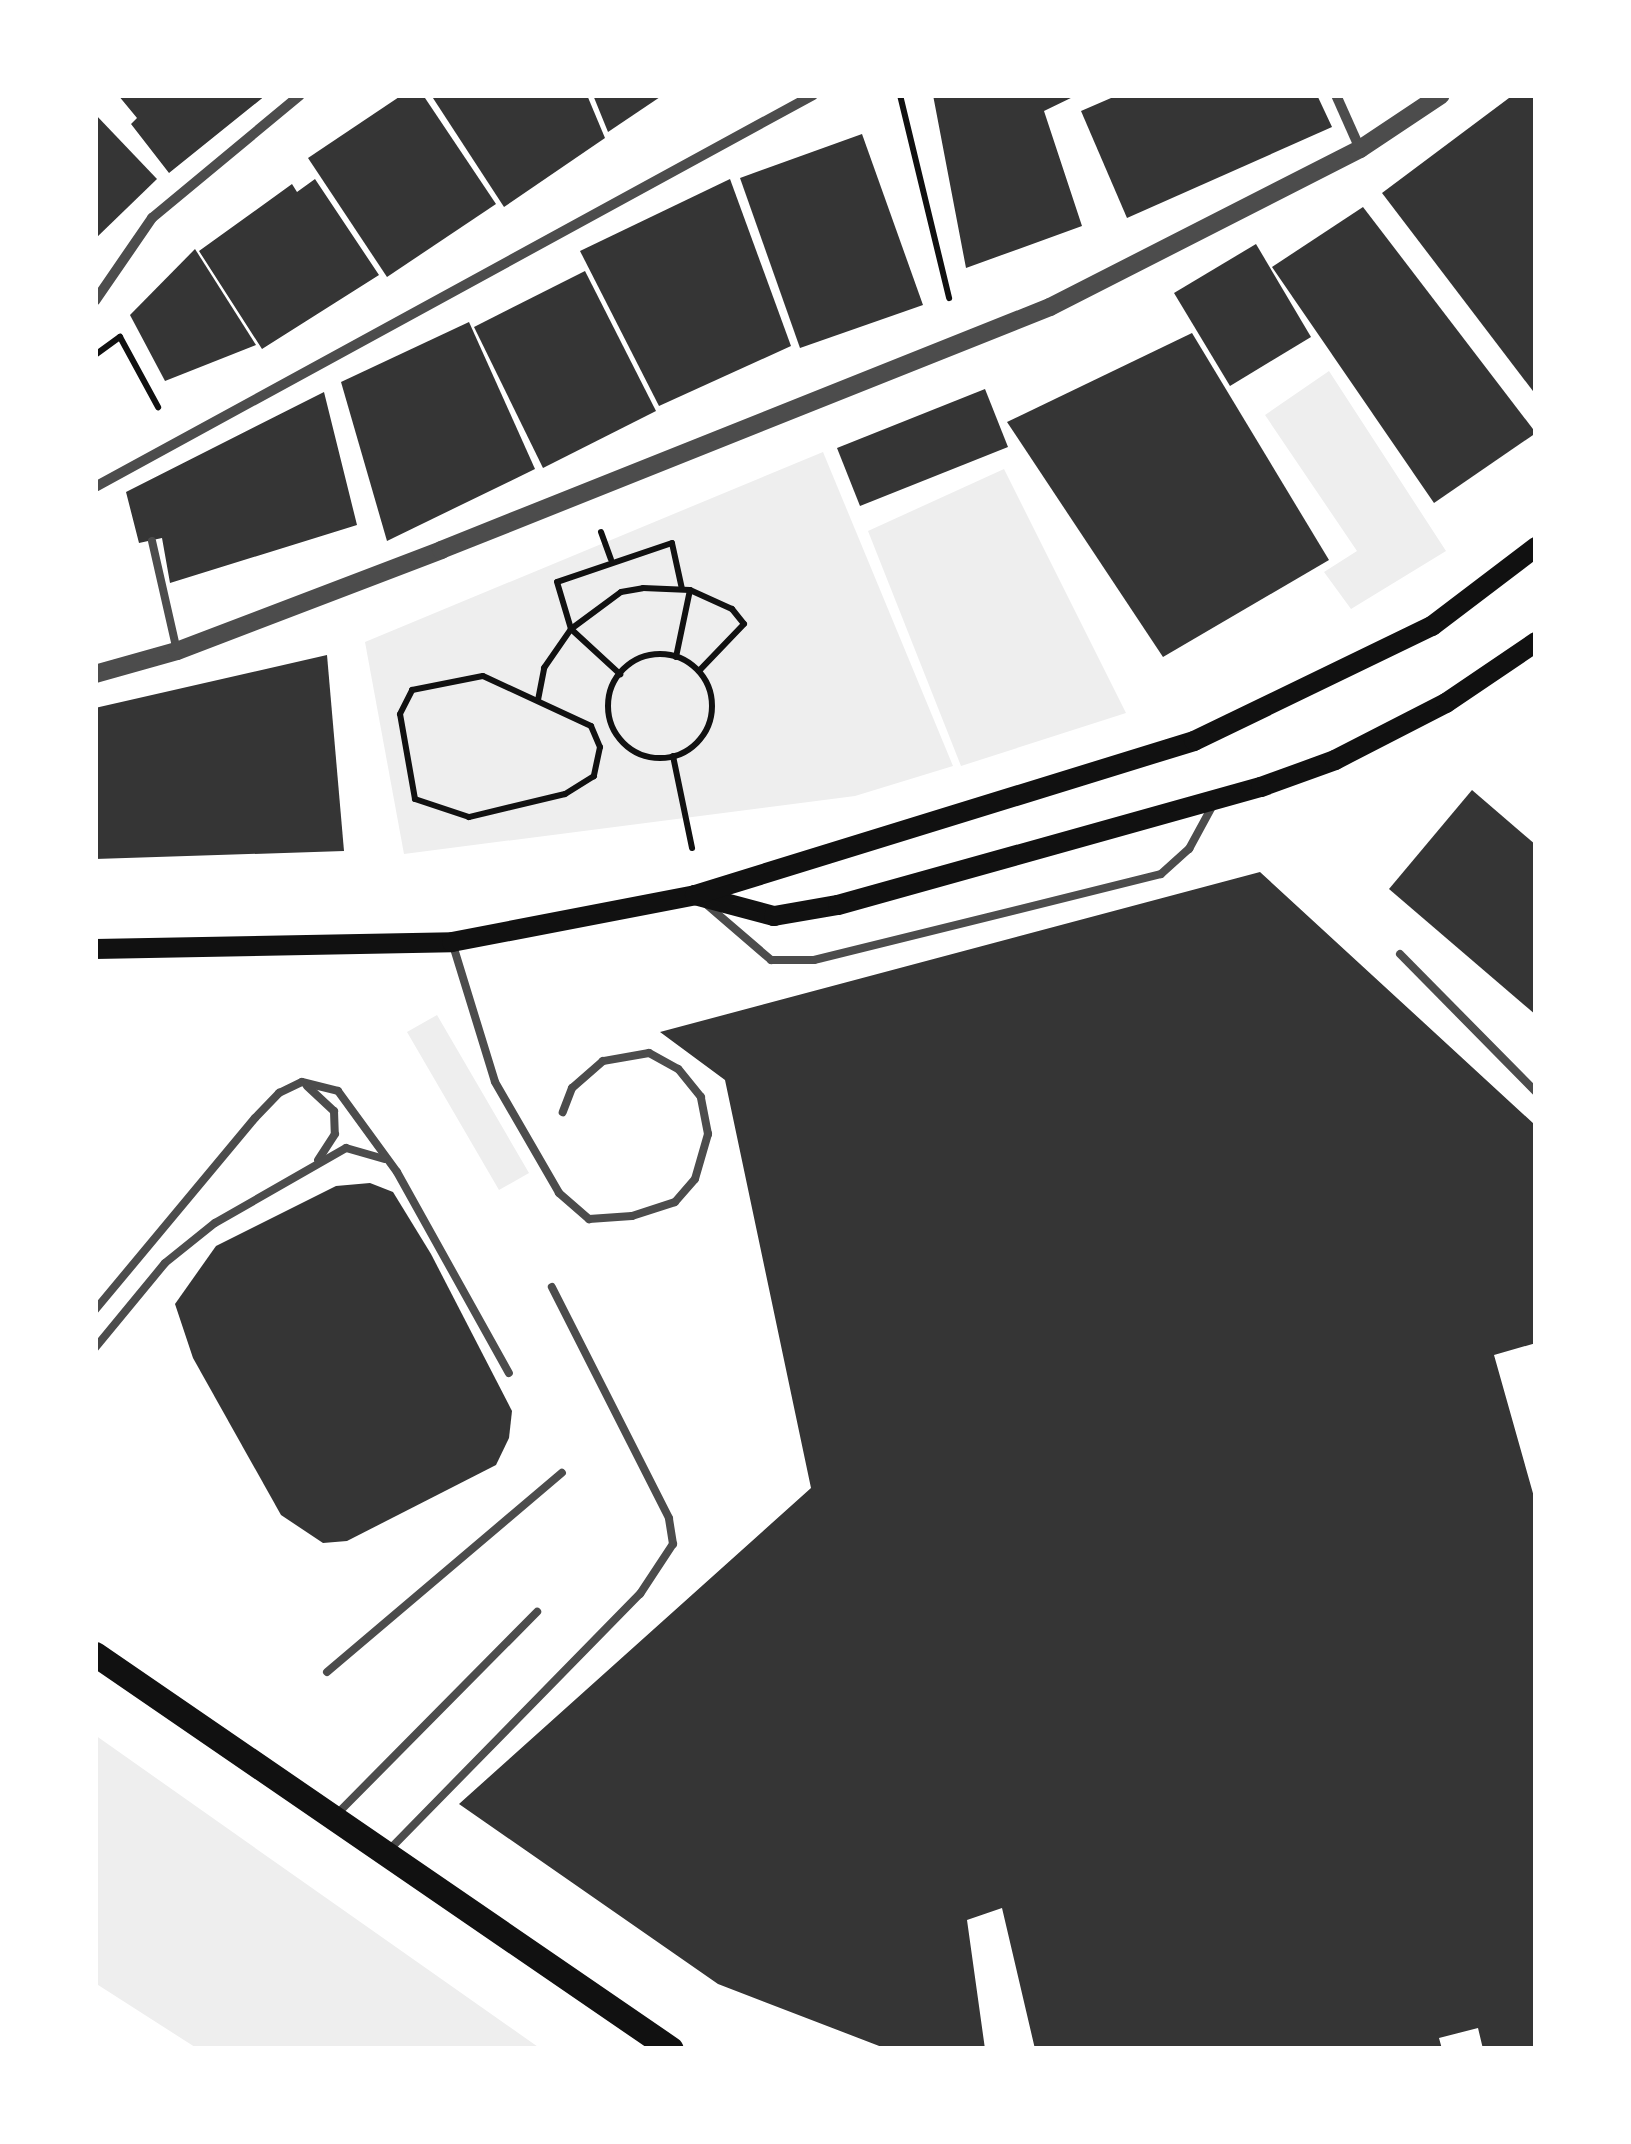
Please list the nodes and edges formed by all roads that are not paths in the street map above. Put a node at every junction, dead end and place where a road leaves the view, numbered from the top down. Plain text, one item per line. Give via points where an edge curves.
1 (300, 95) edge
2 (812, 95) edge
3 (1336, 95) edge
4 (1441, 95) edge
5 (1360, 148) junction
6 (95, 301) edge
7 (95, 487) edge
8 (152, 541) dead end
9 (1536, 547) edge
10 (1536, 642) edge
11 (177, 650) junction
12 (95, 674) edge
13 (1215, 800) junction
14 (695, 895) junction
15 (452, 942) junction
16 (95, 949) edge
17 (1400, 954) dead end
18 (302, 1082) junction
19 (1536, 1092) edge
20 (564, 1112) dead end
21 (318, 1160) junction
22 (397, 1172) junction
23 (552, 1287) dead end
24 (95, 1310) edge
25 (95, 1348) edge
26 (508, 1373) dead end
27 (562, 1473) dead end
28 (536, 1612) dead end
29 (95, 1654) edge
30 (326, 1672) dead end
31 (333, 1817) junction
32 (386, 1853) junction
33 (671, 2049) edge

1 - 6 street via 152,218
2 - 7 street
3 - 5 street
4 - 5 street
5 - 11 street via 1050,307
8 - 11 lane
9 - 14 main road via 1432,626 1194,741
10 - 13 main road via 1446,703 1335,760
11 - 12 street
13 - 14 main road via 838,905 774,916
13 - 14 lane via 1190,849 1160,874 814,960 772,960
14 - 15 main road
15 - 16 main road
15 - 20 lane via 495,1082 559,1193 590,1219 632,1216 675,1202 695,1179 708,1134 701,1096 678,1069 649,1053 603,1061 572,1088
17 - 19 lane
18 - 21 lane via 334,1111 335,1134
18 - 22 lane via 338,1090
18 - 24 lane via 279,1093 255,1118
21 - 22 lane via 346,1148 377,1153
21 - 25 lane via 166,1263
22 - 26 lane
23 - 32 lane via 670,1518 673,1544 640,1594
27 - 30 lane
28 - 31 lane
29 - 31 main road
31 - 32 main road
32 - 33 main road

